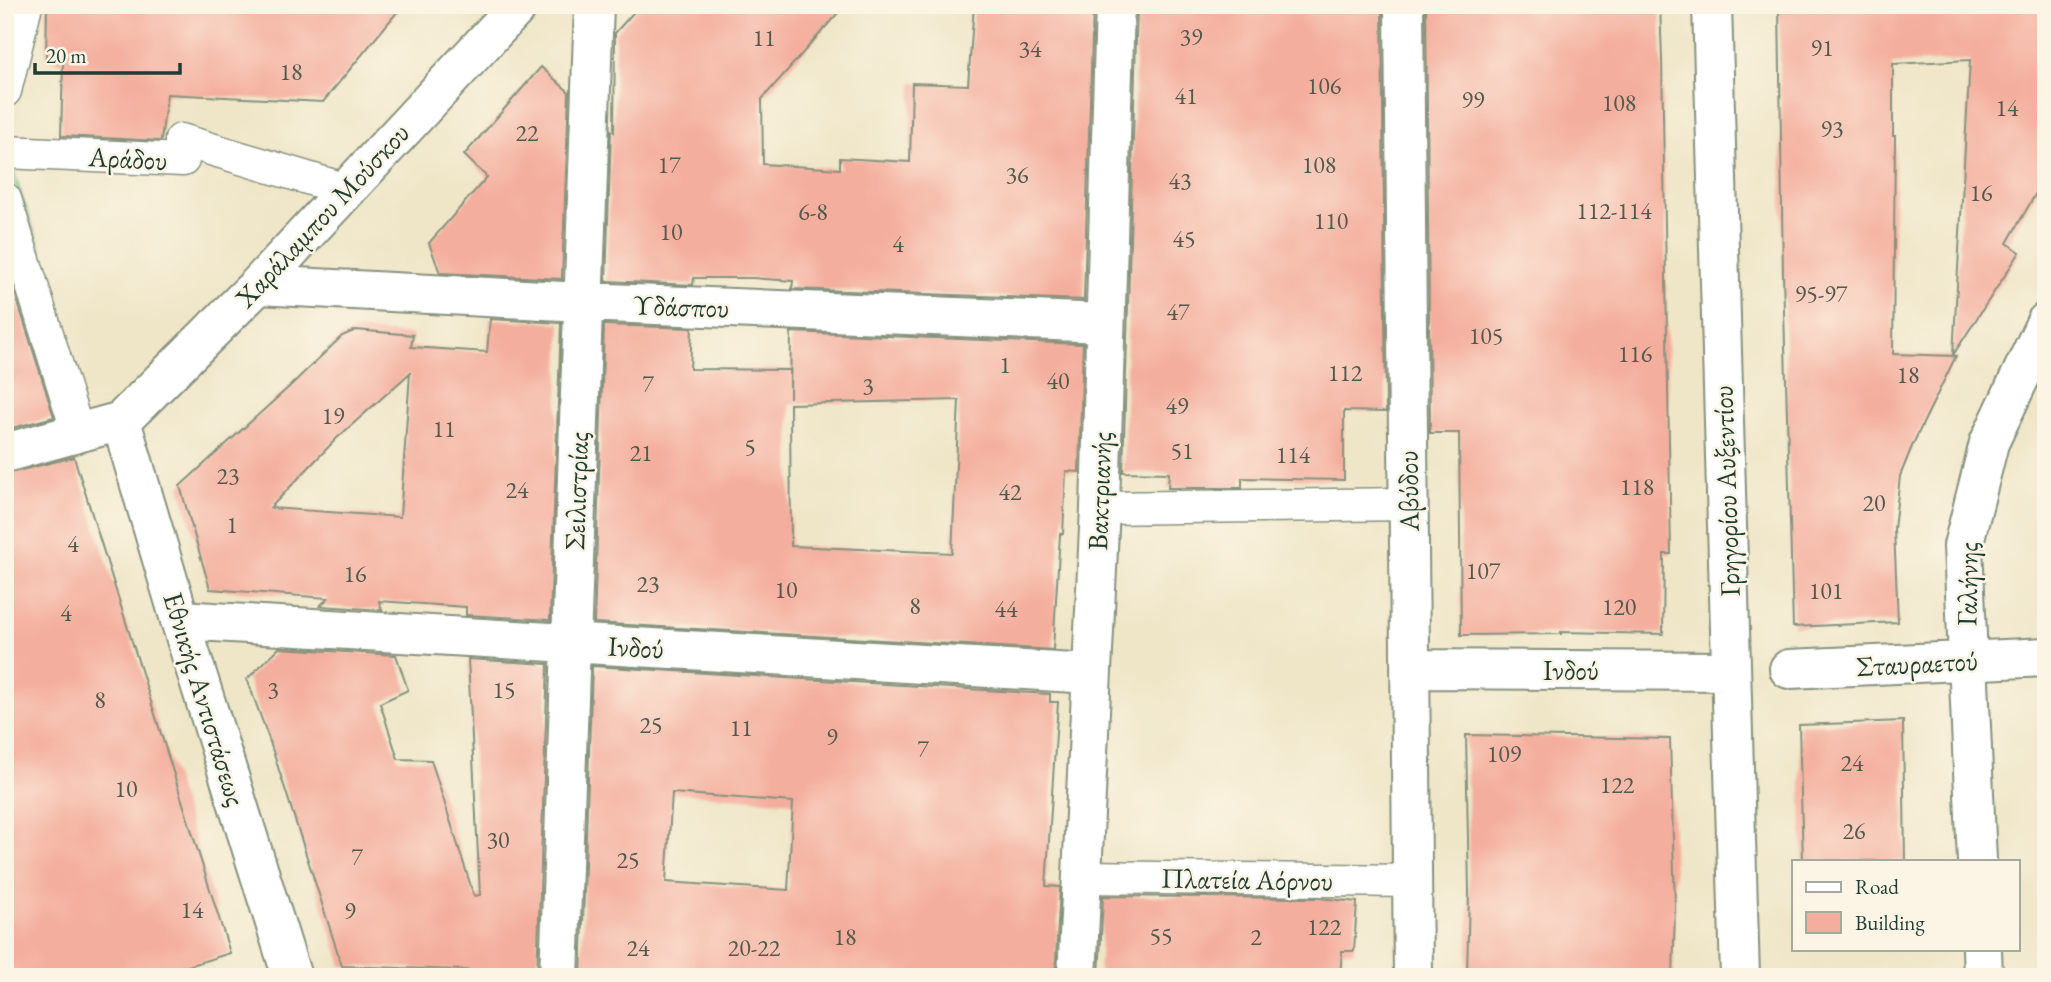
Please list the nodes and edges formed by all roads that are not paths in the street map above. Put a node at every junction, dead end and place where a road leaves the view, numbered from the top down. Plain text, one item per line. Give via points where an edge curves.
1 (26, 5) edge
2 (519, 5) edge
3 (594, 5) edge
4 (1115, 5) edge
5 (1404, 5) edge
6 (1712, 5) edge
7 (5, 91) edge
8 (5, 152) edge
9 (347, 190) junction
10 (5, 199) edge
11 (258, 285) junction
12 (583, 302) junction
13 (2046, 322) edge
14 (1104, 323) junction
15 (121, 421) junction
16 (78, 433) junction
17 (5, 453) edge
18 (1408, 503) junction
19 (1100, 508) junction
20 (180, 620) junction
21 (571, 643) junction
22 (2046, 657) edge
23 (1967, 660) junction
24 (1410, 669) junction
25 (1789, 669) dead end
26 (1731, 671) junction
27 (1091, 674) junction
28 (1977, 860) edge
29 (1082, 877) junction
30 (1412, 881) junction
31 (1982, 950) edge
32 (292, 977) edge
33 (559, 977) edge
34 (1077, 977) edge
35 (1413, 977) edge
36 (1740, 977) edge
37 (1983, 977) edge

1 - 7 street
2 - 9 street, Χαράλαμπου Μούσκου
3 - 12 street, Σειλιστρίας
4 - 14 street, Βακτριανής
5 - 18 street, Αβύδου
6 - 26 street, Γρηγορίου Αυξεντίου
8 - 9 street, Αράδου via 183,160 181,140
9 - 11 street, Χαράλαμπου Μούσκου
10 - 16 street
11 - 12 street, Υδάσπου
11 - 15 street, Χαράλαμπου Μούσκου
12 - 14 street, Υδάσπου
12 - 21 street, Σειλιστρίας
13 - 23 street, Γαλήνης via 1989,443 1963,546
14 - 19 street, Βακτριανής
15 - 16 street
15 - 20 street, Εθνικής Αντιστάσεως
16 - 17 street
18 - 19 street
18 - 24 street, Αβύδου
19 - 27 street, Βακτριανής
20 - 21 street, Ινδού
20 - 32 street, Εθνικής Αντιστάσεως
21 - 27 street, Ινδού
21 - 33 street, Σειλιστρίας
22 - 23 street, Σταυραετού
23 - 25 street, Σταυραετού
23 - 28 street, Γαλήνης
24 - 26 street, Ινδού
24 - 30 street, Αβύδου
26 - 36 street, Γρηγορίου Αυξεντίου
27 - 29 street, Βακτριανής
29 - 30 street, Πλατεία Αόρνου
29 - 34 street, Βακτριανής
30 - 35 street, Αβύδου
31 - 37 street

